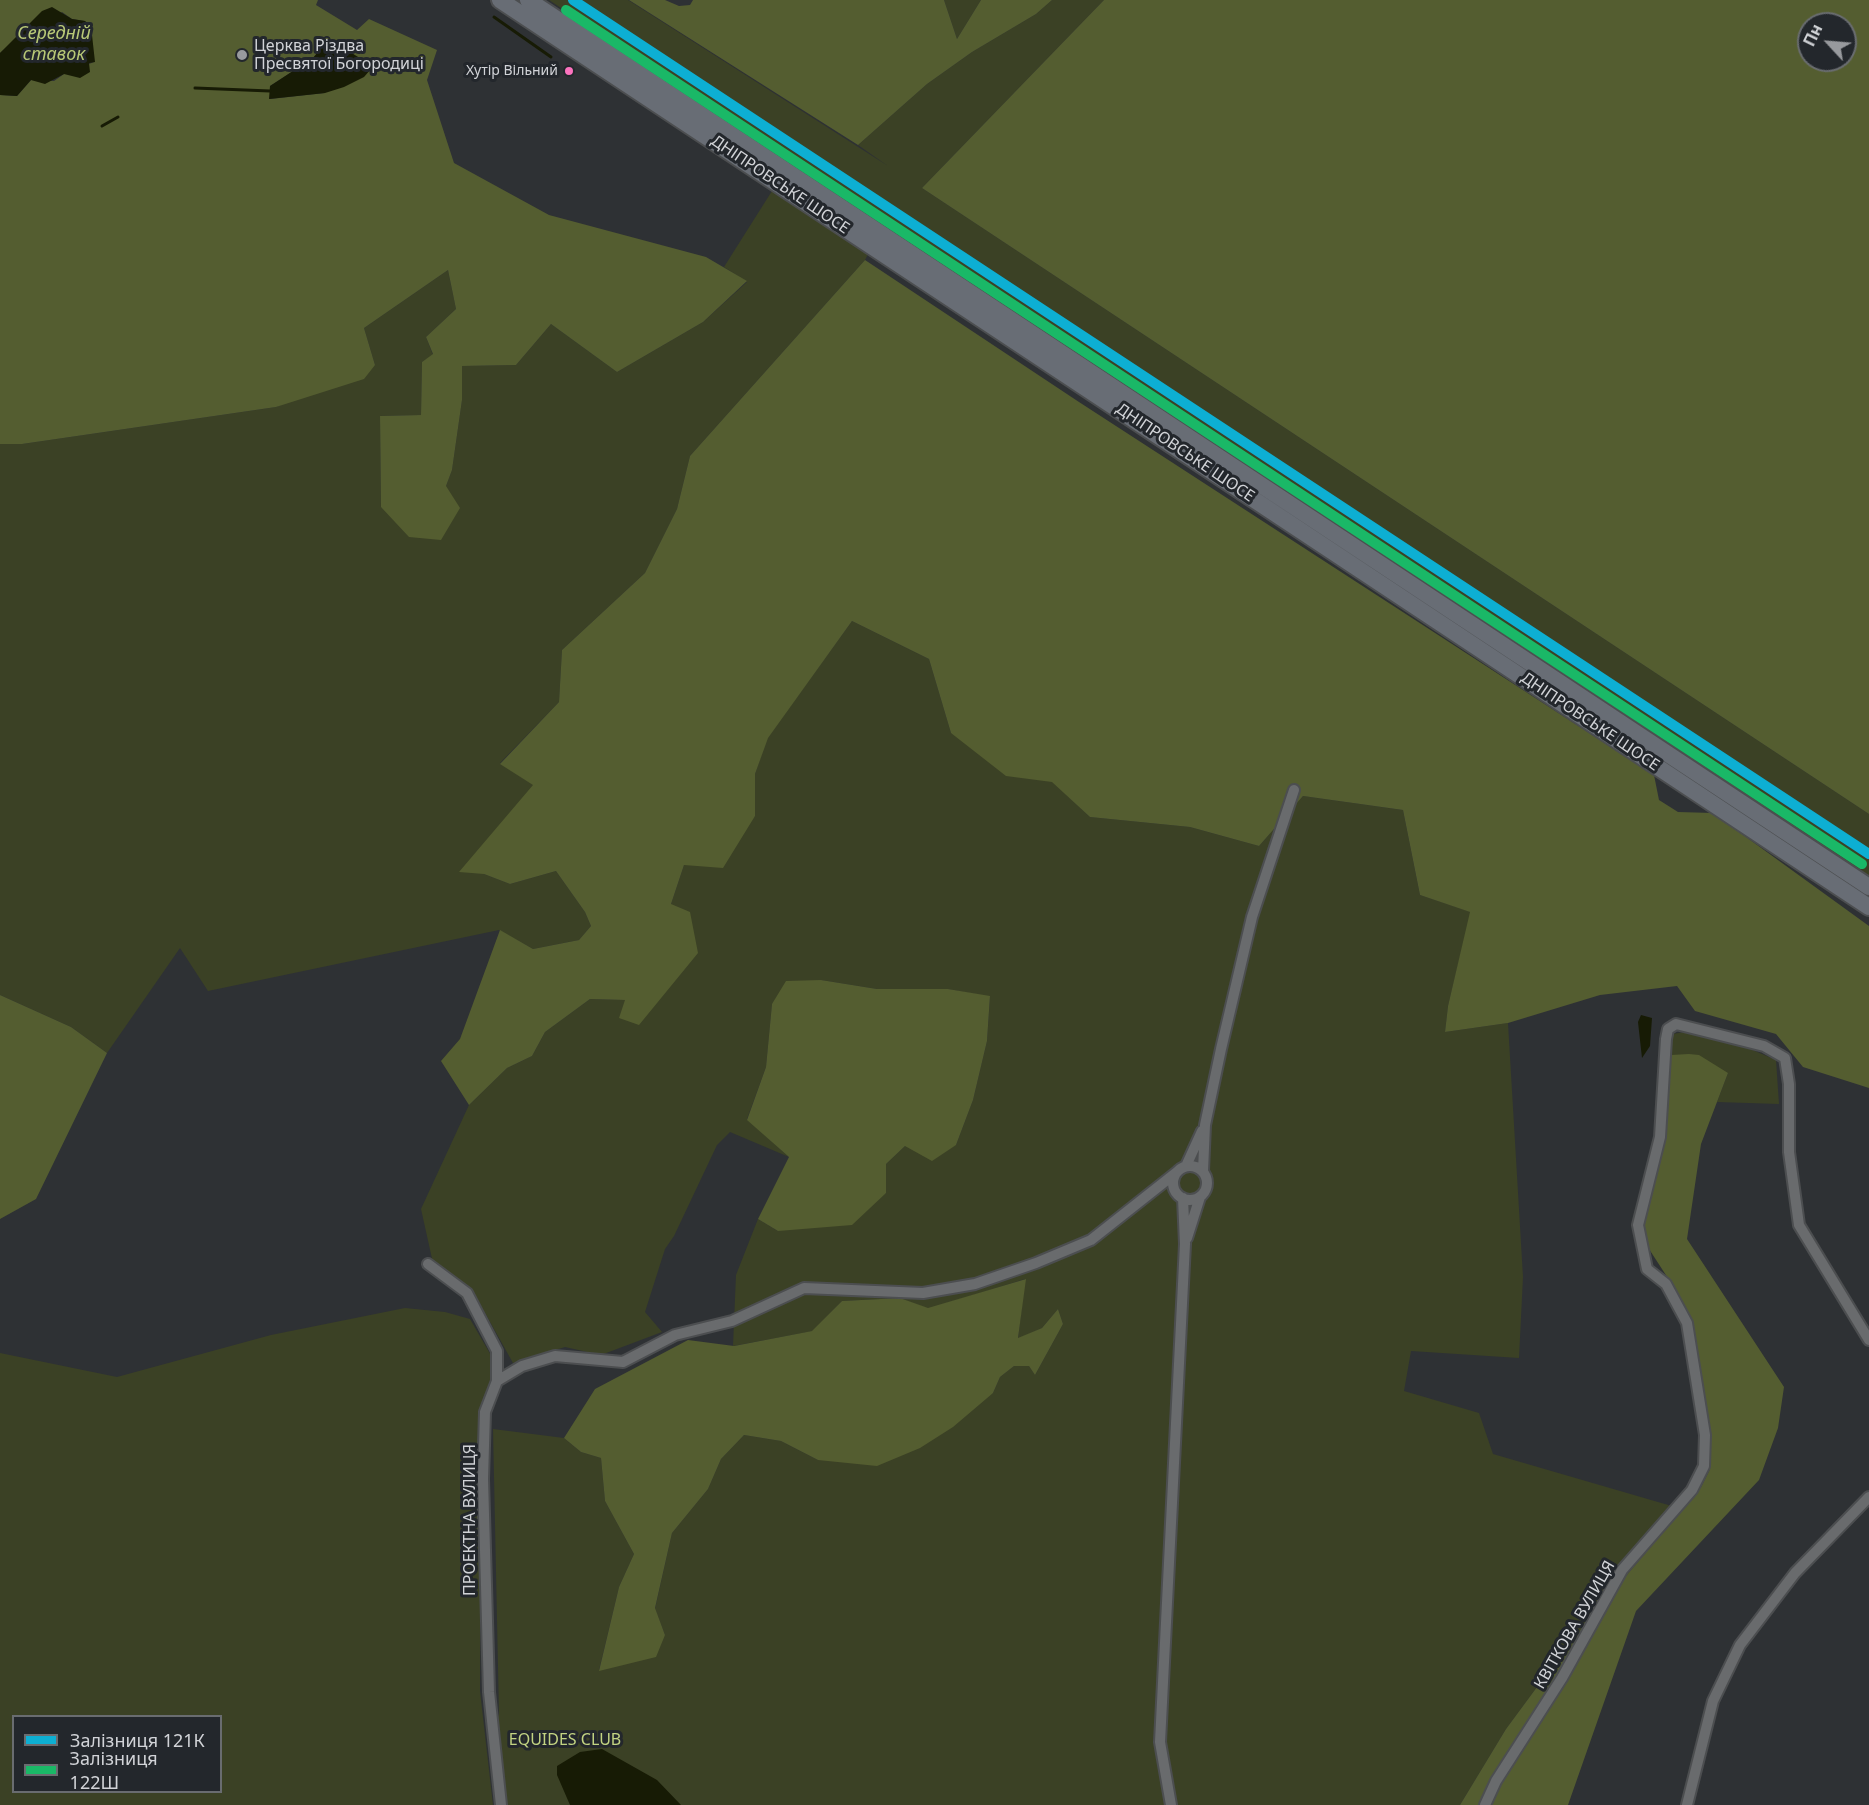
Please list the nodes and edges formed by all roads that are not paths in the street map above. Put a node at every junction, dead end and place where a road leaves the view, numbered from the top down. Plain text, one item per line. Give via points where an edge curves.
1 (500, 0) edge
2 (528, 0) edge
3 (1294, 790) dead end
4 (1869, 887) edge
5 (1869, 907) edge
6 (1205, 1125) junction
7 (1181, 1169) junction
8 (1203, 1171) junction
9 (1147, 1195) junction
10 (1180, 1196) junction
11 (1200, 1197) junction
12 (1185, 1244) junction
13 (428, 1264) dead end
14 (1869, 1340) edge
15 (498, 1381) junction
16 (1869, 1497) edge
17 (501, 1805) edge
18 (1171, 1805) edge
19 (1485, 1805) edge
20 (1687, 1805) edge

1 - 5 main road, ДНІПРОВСЬКЕ ШОСЕ
2 - 4 main road, ДНІПРОВСЬКЕ ШОСЕ
3 - 6 street via 1252,917
6 - 7 street
6 - 8 street
7 - 8 street
7 - 9 street
7 - 10 street via 1173,1184
8 - 11 street via 1207,1188
9 - 10 street via 1163,1190
9 - 15 street via 1091,1240 975,1284 923,1293 804,1288 732,1321 675,1335 624,1362 555,1356 522,1366
10 - 11 street
10 - 12 street
11 - 12 street
12 - 18 street via 1160,1742
13 - 15 street, ПРОЕКТНА ВУЛИЦЯ via 467,1293 497,1351
14 - 19 street, КВІТКОВА ВУЛИЦЯ via 1799,1225 1789,1152 1785,1058 1764,1046 1692,1026 1676,1024 1668,1029 1660,1137 1638,1225 1647,1269 1666,1284 1687,1323 1705,1435 1704,1466 1692,1490 1622,1570
15 - 17 street, ПРОЕКТНА ВУЛИЦЯ via 485,1412 483,1479 489,1692
16 - 20 street via 1795,1573 1740,1645 1713,1701

